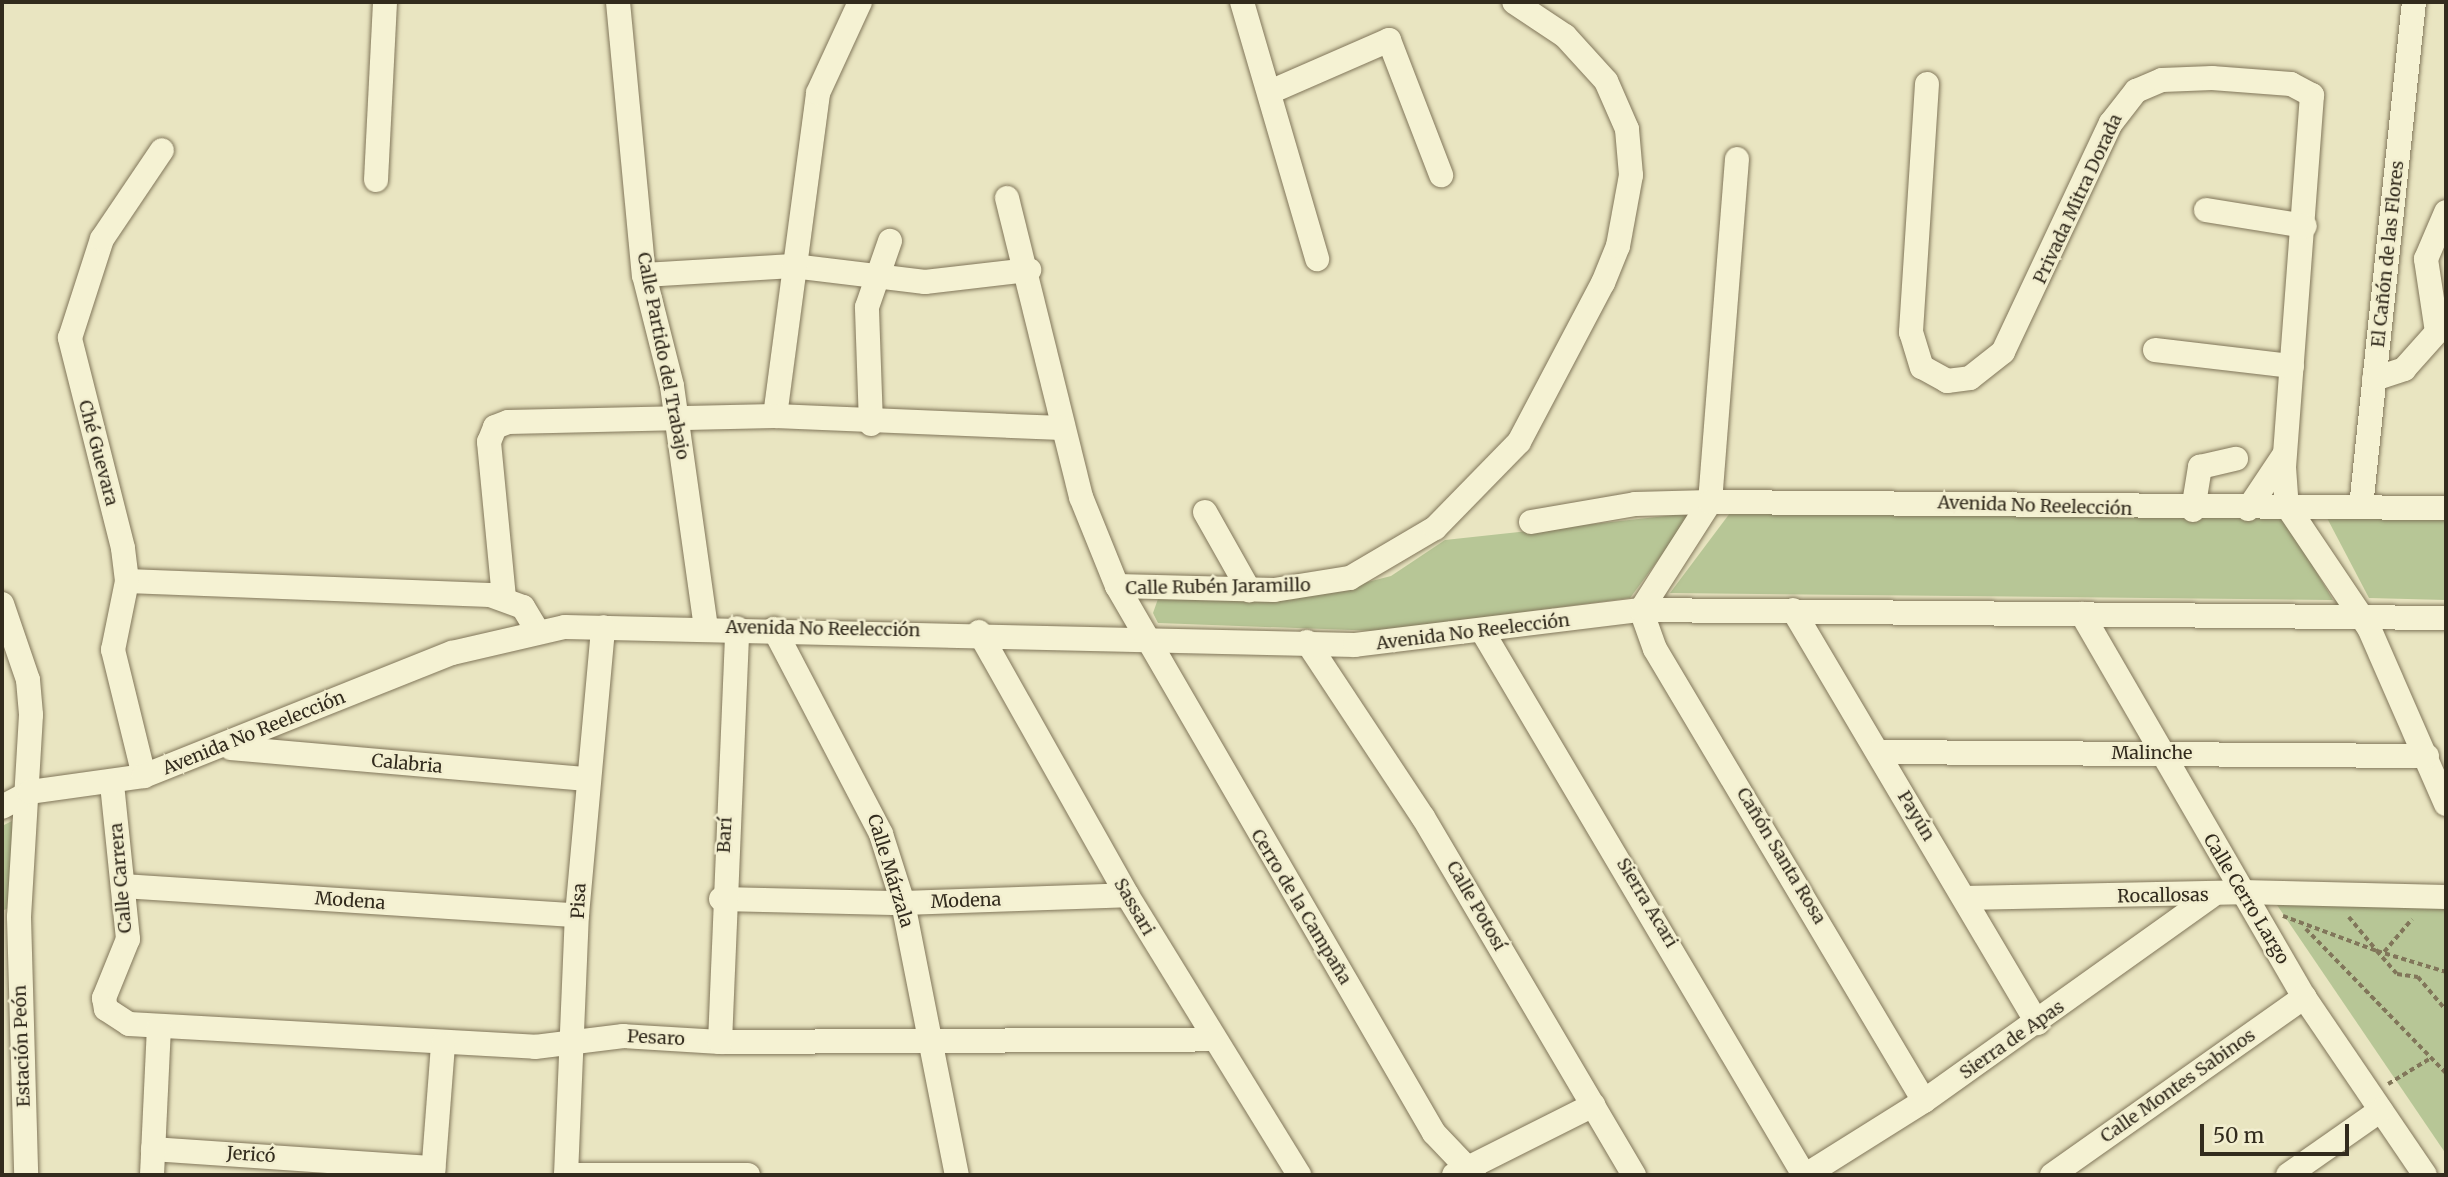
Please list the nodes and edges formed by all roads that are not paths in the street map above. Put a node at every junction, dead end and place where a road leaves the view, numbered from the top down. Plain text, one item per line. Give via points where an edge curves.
1 (385, 2) edge
2 (618, 2) edge
3 (860, 2) edge
4 (1242, 2) edge
5 (1514, 2) edge
6 (2414, 2) edge
7 (1927, 84) dead end
8 (1270, 92) junction
9 (162, 150) dead end
10 (1737, 159) dead end
11 (1441, 175) dead end
12 (376, 180) dead end
13 (1007, 198) dead end
14 (2206, 210) dead end
15 (2446, 212) edge
16 (2305, 226) junction
17 (890, 241) dead end
18 (1317, 259) dead end
19 (793, 266) junction
20 (1029, 270) junction
21 (644, 275) junction
22 (876, 278) junction
23 (2155, 349) dead end
24 (2292, 366) junction
25 (2374, 379) junction
26 (775, 416) junction
27 (678, 423) junction
28 (871, 424) junction
29 (1062, 428) junction
30 (2286, 452) junction
31 (2236, 458) dead end
32 (1710, 502) junction
33 (2287, 506) junction
34 (2313, 506) junction
35 (2361, 507) junction
36 (2446, 508) edge
37 (2248, 509) junction
38 (2193, 510) junction
39 (1205, 512) dead end
40 (1531, 522) dead end
41 (127, 581) junction
42 (1117, 586) junction
43 (1249, 590) junction
44 (503, 598) junction
45 (2, 604) edge
46 (1642, 610) junction
47 (1793, 610) junction
48 (2082, 614) junction
49 (2362, 618) junction
50 (2446, 618) edge
51 (603, 627) junction
52 (706, 627) junction
53 (737, 628) junction
54 (775, 629) junction
55 (537, 630) junction
56 (979, 632) junction
57 (1484, 634) junction
58 (1142, 637) junction
59 (1307, 642) junction
60 (227, 747) junction
61 (1878, 752) junction
62 (2157, 753) junction
63 (2427, 756) junction
64 (144, 775) junction
65 (587, 779) junction
66 (112, 784) junction
67 (30, 792) junction
68 (2446, 804) edge
69 (2, 807) edge
70 (123, 886) junction
71 (2242, 892) junction
72 (1127, 895) junction
73 (2211, 896) junction
74 (2436, 897) edge
75 (1964, 898) junction
76 (721, 899) junction
77 (903, 903) junction
78 (578, 915) junction
79 (10, 920) edge
80 (2304, 997) junction
81 (106, 1009) joint
82 (2037, 1023) junction
83 (159, 1027) junction
84 (11, 1035) edge
85 (1213, 1039) junction
86 (575, 1041) junction
87 (929, 1041) junction
88 (720, 1042) junction
89 (443, 1044) junction
90 (1924, 1101) junction
91 (2376, 1103) junction
92 (1593, 1105) junction
93 (153, 1149) junction
94 (433, 1172) edge
95 (1465, 1174) edge
96 (26, 1175) edge
97 (152, 1175) edge
98 (566, 1175) edge
99 (748, 1175) edge
100 (957, 1175) edge
101 (1299, 1175) edge
102 (1634, 1175) edge
103 (1805, 1175) edge
104 (2052, 1175) edge
105 (2288, 1175) edge
106 (2424, 1175) edge

1 - 12 street
2 - 21 street, Calle Partido del Trabajo
3 - 19 street via 818,93
4 - 8 street
5 - 43 street, Calle Rubén Jaramillo via 1579,50 1623,115 1631,192 1602,283 1519,442 1460,506 1405,548 1350,578
6 - 25 street, El Cañón de las Flores
7 - 16 street, Privada Mitra Dorada via 1911,332 1917,358 1938,378 1969,379 2003,352 2111,123 2148,84 2212,78 2308,89 2315,107
8 - 11 street via 1389,40
8 - 18 street
9 - 41 street, Ché Guevara via 102,239 70,338
10 - 32 street
13 - 20 street
14 - 16 street
15 - 25 street via 2426,259 2437,332 2403,369
16 - 24 street, Privada Mitra Dorada
17 - 22 street
19 - 21 street
19 - 22 street
19 - 26 street
20 - 22 street via 948,282
20 - 29 street
21 - 27 street, Calle Partido del Trabajo
22 - 28 street via 864,349
23 - 24 street
24 - 30 street, Privada Mitra Dorada
25 - 35 street, El Cañón de las Flores
26 - 27 street
26 - 28 street
27 - 44 street via 495,427 489,442
27 - 52 street, Calle Partido del Trabajo
28 - 29 street
29 - 42 street via 1090,528
30 - 33 street, Privada Mitra Dorada
30 - 34 street
30 - 37 street
31 - 38 street via 2200,467
32 - 38 street, Avenida No Reelección via 1875,499
32 - 40 street, Avenida No Reelección via 1635,504
32 - 46 street
33 - 34 street, Avenida No Reelección
33 - 37 street, Avenida No Reelección
33 - 49 street
34 - 35 street, Avenida No Reelección
35 - 36 street, Avenida No Reelección
37 - 38 street, Avenida No Reelección
39 - 43 street
41 - 44 street
41 - 64 street, Ché Guevara via 113,650
42 - 43 street, Calle Rubén Jaramillo
42 - 58 street, Calle Rubén Jaramillo
44 - 55 street via 523,607
45 - 67 street via 28,680
46 - 47 street, Avenida No Reelección
46 - 57 street, Avenida No Reelección
46 - 90 street, Cañón Santa Rosa via 1655,649
47 - 48 street, Avenida No Reelección
47 - 61 street, Payún
48 - 49 street, Avenida No Reelección
48 - 62 street, Calle Cerro Largo
49 - 50 street, Avenida No Reelección
49 - 63 street
51 - 52 street, Avenida No Reelección
51 - 55 street, Avenida No Reelección
51 - 65 street, Pisa
52 - 53 street, Avenida No Reelección
53 - 54 street, Avenida No Reelección
53 - 76 street, Barí
54 - 56 street, Avenida No Reelección
54 - 77 street, Calle Márzala via 872,809
55 - 60 street, Avenida No Reelección via 452,653
56 - 58 street, Avenida No Reelección
56 - 72 street, Sassari
57 - 59 street, Avenida No Reelección via 1408,644
57 - 103 street, Sierra Acari
58 - 59 street, Avenida No Reelección
58 - 95 street, Cerro de la Campaña via 1434,1133
59 - 92 street, Calle Potosí via 1423,817
60 - 64 street, Avenida No Reelección
60 - 65 street, Calabria
61 - 62 street, Malinche
61 - 75 street, Payún
62 - 63 street, Malinche
62 - 71 street, Calle Cerro Largo
63 - 68 street
64 - 66 street, Avenida No Reelección
65 - 78 street, Pisa
66 - 67 street, Avenida No Reelección
66 - 70 street, Calle Carrera
67 - 69 street, Avenida No Reelección
67 - 79 street via 21,818
70 - 78 street, Modena
70 - 81 street, Calle Carrera via 128,939 104,998
71 - 73 street, Rocallosas
71 - 74 street, Rocallosas
71 - 80 street, Calle Cerro Largo
72 - 77 street, Modena
72 - 85 street, Sassari
73 - 75 street, Rocallosas
73 - 82 street, Sierra de Apas
75 - 82 street, Payún
76 - 77 street, Modena
76 - 88 street, Barí
77 - 87 street, Calle Márzala
78 - 86 street, Pisa
79 - 84 street, Estación Peón
80 - 91 street, Calle Cerro Largo
80 - 104 street, Calle Montes Sabinos
81 - 83 street, Pesaro via 129,1024
82 - 90 street, Sierra de Apas
83 - 89 street, Pesaro
83 - 93 street
84 - 96 street, Estación Peón
85 - 87 street, Pesaro
85 - 101 street, Sassari
86 - 88 street, Pesaro
86 - 89 street, Pesaro via 536,1047
86 - 98 street, Pisa
87 - 88 street, Pesaro
87 - 100 street, Calle Márzala
89 - 94 street
90 - 103 street, Sierra de Apas
91 - 105 street
91 - 106 street, Calle Cerro Largo
92 - 95 street
92 - 102 street, Calle Potosí
93 - 94 street, Jericó
93 - 97 street
98 - 99 street

